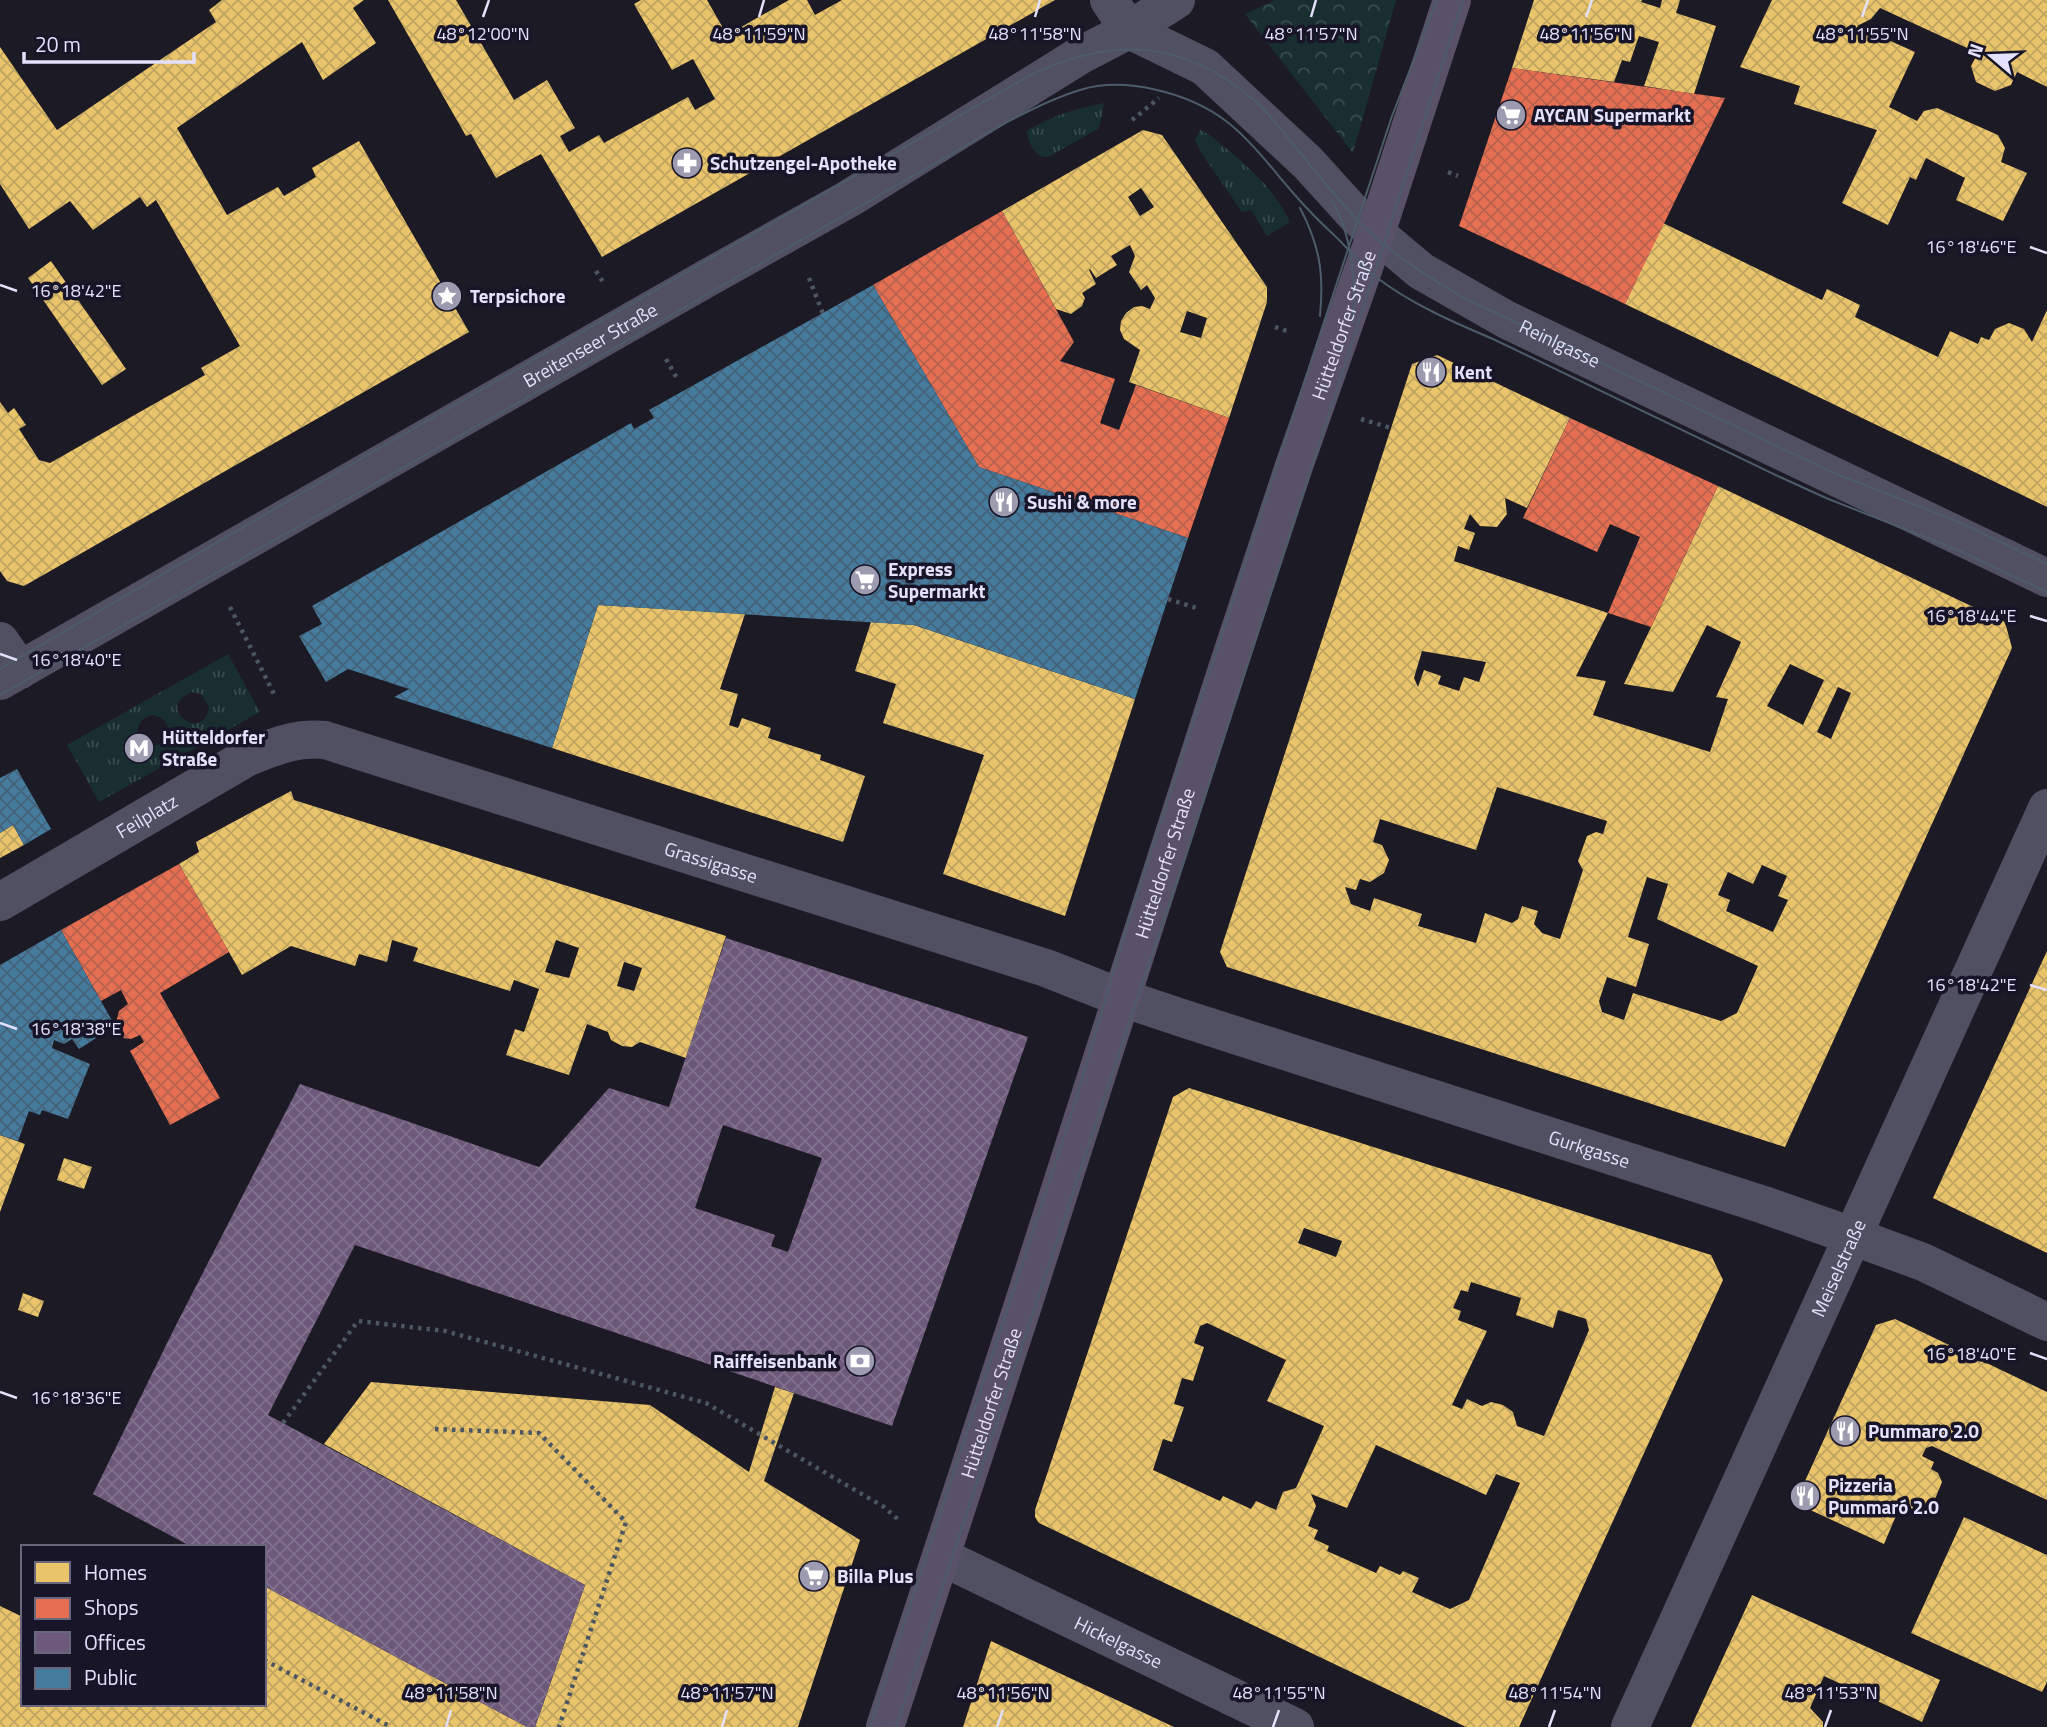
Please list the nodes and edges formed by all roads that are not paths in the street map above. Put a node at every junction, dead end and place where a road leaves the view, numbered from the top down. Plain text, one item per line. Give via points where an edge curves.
1 (1176, 0) edge
2 (1452, 0) edge
3 (1119, 15) edge
4 (1376, 233) junction
5 (2047, 578) edge
6 (7, 664) edge
7 (296, 740) joint
8 (2047, 808) edge
9 (0, 902) edge
10 (1122, 998) junction
11 (1852, 1236) junction
12 (2047, 1322) edge
13 (942, 1557) junction
14 (886, 1727) edge
15 (1295, 1727) edge
16 (1630, 1727) edge

1 - 3 street, Breitenseer Straße
2 - 4 main road, Hütteldorfer Straße
3 - 4 street, Reinlgasse via 1205,67
3 - 6 street, Breitenseer Straße via 1079,56 850,198 206,564
4 - 5 street, Reinlgasse via 1421,271 1507,320
4 - 10 main road, Hütteldorfer Straße via 1294,466
7 - 9 street, Feilplatz via 246,758
7 - 10 street, Grassigasse via 343,744 1046,968
8 - 11 street, Meiselstraße
10 - 11 street, Gurkgasse
10 - 13 main road, Hütteldorfer Straße
11 - 12 street, Gurkgasse via 1923,1262
11 - 16 street, Meiselstraße
13 - 14 main road, Hütteldorfer Straße
13 - 15 street, Hickelgasse

